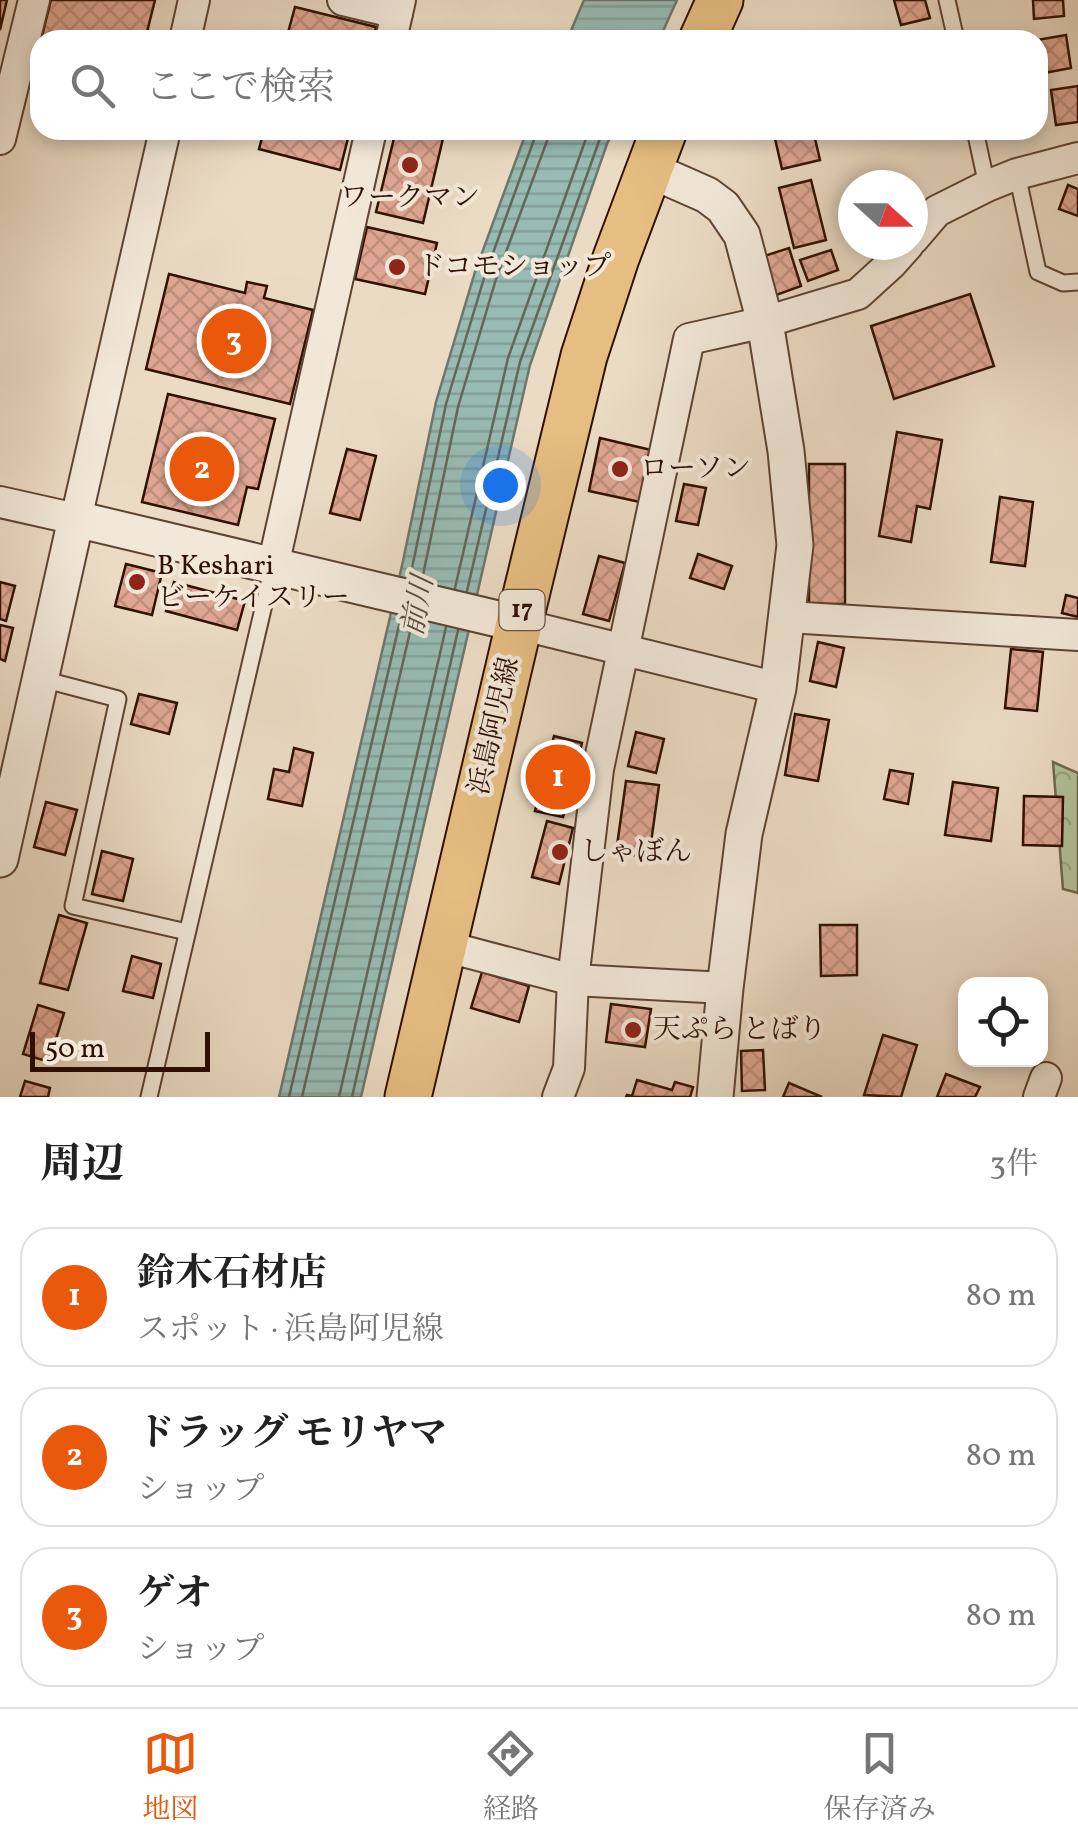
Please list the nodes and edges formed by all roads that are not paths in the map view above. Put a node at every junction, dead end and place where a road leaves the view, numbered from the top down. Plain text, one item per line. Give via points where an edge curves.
1 (34, 0) edge
2 (194, 0) edge
3 (343, 0) edge
4 (720, 0) edge
5 (947, 0) edge
6 (396, 18) edge
7 (187, 30) edge
8 (706, 30) edge
9 (954, 30) edge
10 (0, 139) edge
11 (162, 140) edge
12 (369, 140) edge
13 (977, 140) edge
14 (656, 149) edge
15 (1078, 158) edge
16 (1017, 174) junction
17 (987, 186) junction
18 (928, 222) edge
19 (895, 260) edge
20 (1078, 282) edge
21 (765, 322) junction
22 (0, 502) edge
23 (76, 519) junction
24 (273, 566) junction
25 (788, 617) junction
26 (506, 621) junction
27 (1078, 636) edge
28 (623, 648) junction
29 (42, 679) junction
30 (778, 688) junction
31 (0, 859) edge
32 (187, 932) junction
33 (444, 946) junction
34 (573, 980) junction
35 (725, 988) junction
36 (718, 1093) edge
37 (149, 1097) edge
38 (408, 1097) edge
39 (558, 1097) edge

1 - 10 street
2 - 7 street
3 - 6 street
4 - 8 main road
5 - 9 lane
11 - 23 street
12 - 24 street
13 - 17 lane
14 - 21 street via 723,207 742,235
14 - 26 main road, 浜島阿児線 / 17 via 584,356
15 - 16 street
16 - 17 street
16 - 20 lane via 1038,272
17 - 18 street
19 - 21 street via 858,294
21 - 25 street via 795,544
21 - 28 street via 689,339
22 - 23 street
23 - 24 street
23 - 29 street
24 - 26 street
24 - 32 lane
25 - 27 street
25 - 30 street
26 - 28 street
26 - 33 main road, 浜島阿児線 / 17
28 - 30 street
28 - 34 street via 598,768
29 - 31 street
29 - 32 lane via 118,699 73,906
30 - 35 street via 744,834
32 - 37 lane
33 - 34 street
33 - 38 main road, 浜島阿児線 / 17
34 - 35 street
34 - 39 street via 569,1068
35 - 36 street

